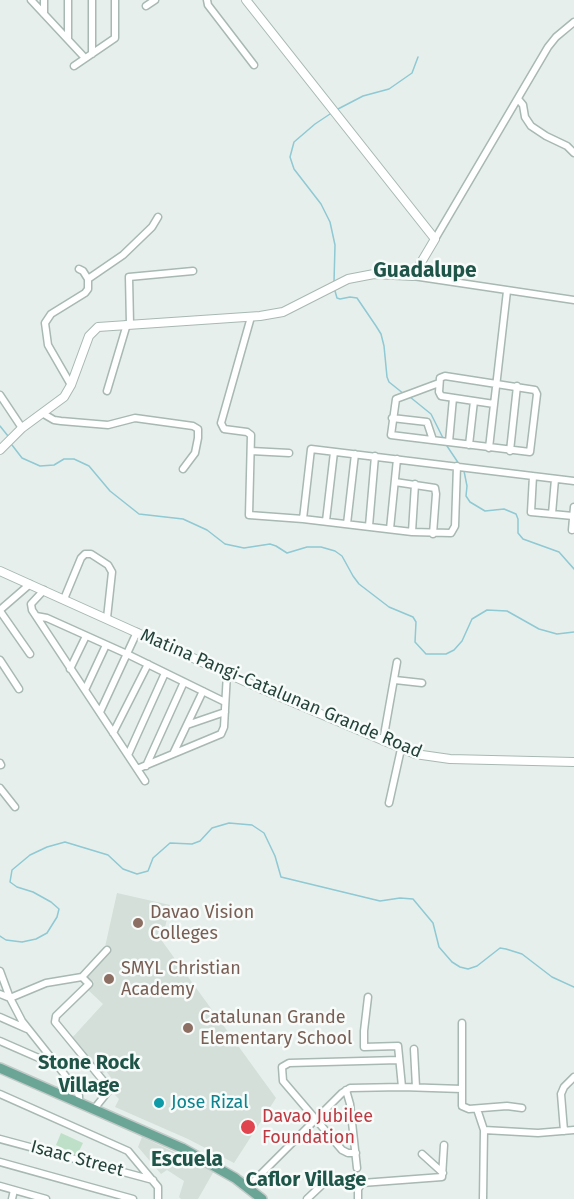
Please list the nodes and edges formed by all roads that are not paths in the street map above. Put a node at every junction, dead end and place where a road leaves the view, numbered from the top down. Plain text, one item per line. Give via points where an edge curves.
1 (31, 0) edge
2 (44, 0) edge
3 (68, 0) edge
4 (92, 0) edge
5 (115, 0) edge
6 (155, 0) edge
7 (207, 0) edge
8 (246, 0) edge
9 (146, 6) dead end
10 (44, 14) junction
11 (574, 22) edge
12 (68, 40) junction
13 (92, 54) junction
14 (85, 58) junction
15 (254, 65) dead end
16 (74, 66) dead end
17 (518, 99) junction
18 (574, 153) edge
19 (158, 217) dead end
20 (435, 239) junction
21 (79, 268) dead end
22 (193, 271) dead end
23 (413, 276) junction
24 (88, 279) junction
25 (507, 291) junction
26 (574, 300) edge
27 (251, 317) junction
28 (128, 324) junction
29 (439, 383) junction
30 (497, 383) junction
31 (71, 385) junction
32 (517, 386) junction
33 (107, 391) dead end
34 (0, 395) edge
35 (453, 398) junction
36 (474, 401) junction
37 (494, 404) junction
38 (42, 413) junction
39 (392, 418) junction
40 (22, 428) junction
41 (433, 440) junction
42 (449, 442) junction
43 (469, 445) junction
44 (489, 448) junction
45 (0, 450) edge
46 (251, 451) junction
47 (510, 451) junction
48 (334, 452) junction
49 (289, 453) dead end
50 (355, 454) junction
51 (375, 456) junction
52 (398, 459) junction
53 (457, 465) junction
54 (183, 469) dead end
55 (533, 476) junction
56 (555, 479) junction
57 (395, 482) junction
58 (574, 482) edge
59 (415, 484) junction
60 (574, 507) edge
61 (552, 514) junction
62 (573, 516) edge
63 (303, 519) junction
64 (326, 521) junction
65 (347, 524) junction
66 (369, 526) junction
67 (390, 529) junction
68 (572, 530) dead end
69 (412, 532) junction
70 (434, 534) junction
71 (0, 571) edge
72 (30, 584) junction
73 (44, 590) junction
74 (64, 599) junction
75 (0, 611) edge
76 (36, 616) junction
77 (107, 618) junction
78 (137, 632) junction
79 (86, 636) junction
80 (106, 645) junction
81 (30, 654) dead end
82 (127, 654) junction
83 (0, 660) edge
84 (397, 662) dead end
85 (147, 664) junction
86 (70, 669) junction
87 (165, 673) junction
88 (227, 673) junction
89 (395, 680) junction
90 (184, 682) junction
91 (422, 683) dead end
92 (19, 689) dead end
93 (85, 690) junction
94 (203, 691) junction
95 (225, 702) junction
96 (99, 712) junction
97 (225, 712) junction
98 (187, 725) junction
99 (113, 734) junction
100 (383, 741) junction
101 (401, 749) junction
102 (173, 754) junction
103 (128, 755) junction
104 (574, 762) edge
105 (146, 766) junction
106 (137, 769) junction
107 (145, 781) dead end
108 (0, 788) edge
109 (389, 803) dead end
110 (15, 807) dead end
111 (107, 950) dead end
112 (0, 971) edge
113 (82, 977) junction
114 (0, 994) edge
115 (368, 997) dead end
116 (10, 999) junction
117 (0, 1017) edge
118 (462, 1023) dead end
119 (28, 1029) junction
120 (0, 1041) edge
121 (414, 1049) dead end
122 (399, 1060) junction
123 (58, 1066) junction
124 (0, 1068) edge
125 (574, 1077) edge
126 (402, 1087) junction
127 (416, 1087) junction
128 (462, 1089) junction
129 (346, 1090) junction
130 (0, 1094) edge
131 (79, 1103) junction
132 (522, 1108) dead end
133 (94, 1109) junction
134 (477, 1109) junction
135 (315, 1119) junction
136 (484, 1130) junction
137 (574, 1130) edge
138 (564, 1131) junction
139 (0, 1139) edge
140 (444, 1145) dead end
141 (356, 1153) junction
142 (422, 1154) dead end
143 (0, 1162) edge
144 (357, 1168) dead end
145 (443, 1173) junction
146 (153, 1180) junction
147 (325, 1182) dead end
148 (0, 1186) edge
149 (248, 1186) junction
150 (14, 1190) junction
151 (33, 1197) edge
152 (12, 1199) edge
153 (46, 1199) edge
154 (133, 1199) edge
155 (158, 1199) edge
156 (262, 1199) edge
157 (307, 1199) edge
158 (358, 1199) edge
159 (483, 1199) edge

1 - 10 street
2 - 10 street
3 - 12 street
4 - 13 street
5 - 13 street via 115,38
6 - 9 street
7 - 15 street
8 - 20 street
10 - 12 street
11 - 17 street via 548,47
12 - 14 street
13 - 14 street
14 - 16 street
17 - 18 street via 531,126
17 - 20 street
19 - 24 street via 123,255
20 - 23 street
21 - 24 street
22 - 28 street via 129,277
23 - 25 street
23 - 27 street via 374,274 348,279 283,312
24 - 31 street via 85,293 51,314 45,323 48,345
25 - 26 street
25 - 30 street
27 - 28 street
27 - 46 street via 221,423 224,429 250,433
28 - 31 street via 94,329
28 - 33 street
29 - 30 street via 442,376
29 - 35 street via 439,396
29 - 39 street via 398,398
30 - 32 street
30 - 37 street
31 - 38 street via 64,397
32 - 47 street
32 - 47 street via 536,392 532,448 526,453
34 - 40 street
35 - 36 street
35 - 42 street
36 - 37 street
36 - 43 street
37 - 44 street
38 - 40 street
38 - 54 street via 61,421 108,425 135,418 193,426 198,429 195,453
39 - 41 street via 427,422
39 - 41 street via 393,436
40 - 45 street
41 - 42 street
42 - 43 street
43 - 44 street
44 - 47 street
46 - 49 street
46 - 63 street via 249,515
48 - 50 street
48 - 63 street via 311,449
48 - 64 street
50 - 51 street
50 - 65 street
51 - 52 street
51 - 66 street
52 - 53 street
52 - 57 street
53 - 55 street
53 - 70 street via 455,529
55 - 56 street
55 - 61 street via 531,512
56 - 58 street
56 - 61 street
57 - 59 street
57 - 67 street
59 - 69 street
59 - 70 street via 436,491
60 - 62 street
61 - 62 street
62 - 68 street
63 - 64 street
64 - 65 street
65 - 66 street
66 - 67 street
67 - 69 street
69 - 70 street
71 - 72 street, Matina Pangi-Catalunan Grande Road
72 - 73 street, Matina Pangi-Catalunan Grande Road
72 - 75 street
73 - 74 street, Matina Pangi-Catalunan Grande Road
73 - 76 street via 32,604
74 - 77 street, Matina Pangi-Catalunan Grande Road
74 - 77 street via 81,558 91,554 112,572
75 - 81 street
76 - 79 street
76 - 86 street
77 - 78 street, Matina Pangi-Catalunan Grande Road
78 - 82 street
78 - 88 street, Matina Pangi-Catalunan Grande Road
79 - 80 street
79 - 86 street
80 - 82 street
80 - 93 street
82 - 85 street
82 - 96 street
83 - 92 street
84 - 89 street
85 - 87 street
85 - 99 street
86 - 93 street
87 - 90 street
87 - 103 street
88 - 95 street
88 - 100 street, Matina Pangi-Catalunan Grande Road
89 - 91 street
89 - 100 street
90 - 94 street
90 - 105 street
93 - 96 street
94 - 95 street
94 - 98 street
95 - 97 street
96 - 99 street
97 - 98 street
97 - 102 street via 222,732
98 - 102 street
99 - 103 street
100 - 101 street, Matina Pangi-Catalunan Grande Road
101 - 104 street, Matina Pangi-Catalunan Grande Road via 438,758
101 - 109 street
102 - 105 street
103 - 106 street
105 - 106 street
106 - 107 street
108 - 110 street
111 - 113 street
112 - 116 street
113 - 116 street via 46,983
113 - 133 street via 89,984 56,1016 55,1022 110,1089
114 - 116 street
115 - 122 street via 364,1047 398,1046
116 - 119 street
117 - 119 street
118 - 128 street
119 - 123 street
120 - 123 street
121 - 127 street
122 - 126 street
122 - 135 street via 283,1065 283,1082
123 - 131 street via 78,1093
124 - 131 main road
125 - 138 street via 561,1094
126 - 127 street
126 - 129 street
127 - 128 street
128 - 134 street via 463,1107
129 - 135 street
129 - 141 street
130 - 146 street via 125,1149
131 - 133 main road
132 - 134 street
133 - 149 main road via 182,1148
134 - 136 street
135 - 141 street via 342,1150
135 - 149 street
136 - 138 street
136 - 159 street
137 - 138 street
139 - 146 street, Isaac Street
140 - 145 street
141 - 144 street
142 - 145 street
143 - 154 street
145 - 158 street via 438,1179 362,1183
146 - 155 street via 159,1190
147 - 157 street
148 - 150 street
149 - 156 main road
150 - 151 street
150 - 152 street
151 - 153 street

